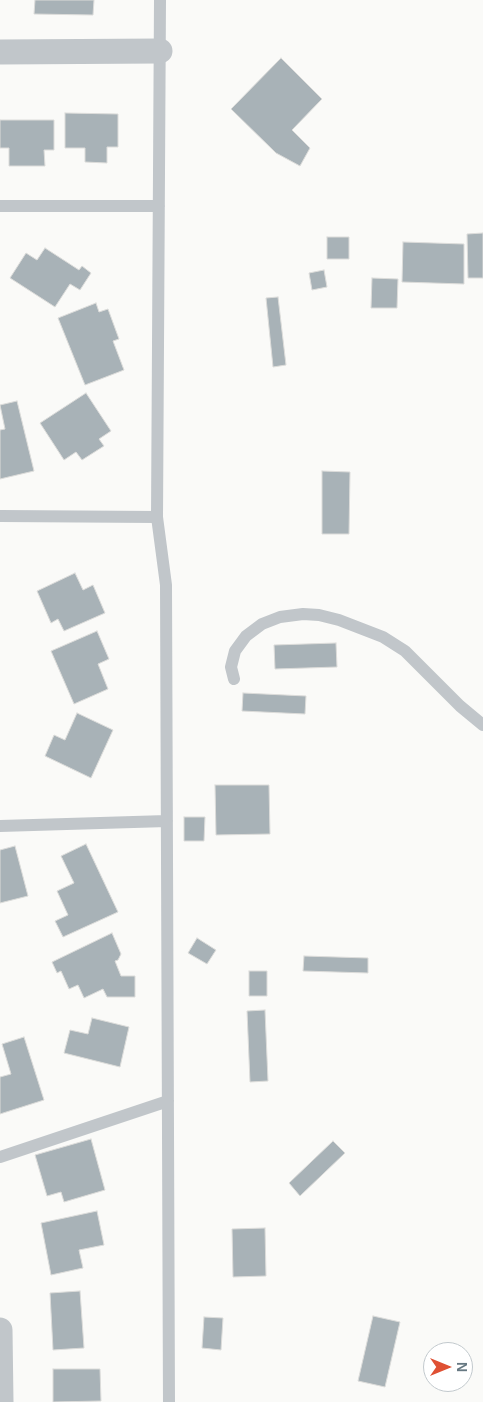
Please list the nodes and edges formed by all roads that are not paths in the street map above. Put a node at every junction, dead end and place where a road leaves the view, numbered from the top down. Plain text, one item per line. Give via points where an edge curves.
1 (160, 0) edge
2 (160, 51) junction
3 (0, 52) edge
4 (0, 206) edge
5 (159, 206) junction
6 (0, 516) edge
7 (157, 517) junction
8 (234, 679) dead end
9 (483, 724) edge
10 (167, 821) junction
11 (0, 826) edge
12 (168, 1101) junction
13 (0, 1157) edge
14 (0, 1330) edge
15 (1, 1402) edge
16 (169, 1402) edge

1 - 2 lane
2 - 3 street
2 - 5 lane
4 - 5 lane
5 - 7 lane
6 - 7 lane
7 - 10 lane via 166,586
8 - 9 lane via 231,667 235,651 246,636 262,624 280,617 319,615 383,638 405,651 460,706
10 - 11 lane
10 - 12 lane
12 - 13 lane
12 - 16 lane
14 - 15 street

